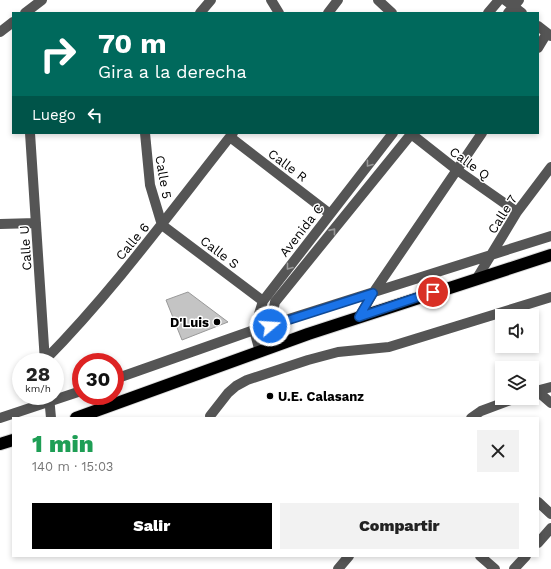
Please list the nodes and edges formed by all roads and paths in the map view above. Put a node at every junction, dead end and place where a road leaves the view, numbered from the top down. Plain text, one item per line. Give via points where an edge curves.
1 (42, 0) edge
2 (211, 0) edge
3 (271, 0) edge
4 (338, 0) edge
5 (378, 0) edge
6 (499, 0) edge
7 (505, 0) edge
8 (516, 8) edge
9 (26, 12) edge
10 (201, 12) edge
11 (278, 12) edge
12 (329, 12) edge
13 (391, 12) edge
14 (489, 12) edge
15 (12, 23) edge
16 (539, 27) edge
17 (0, 32) edge
18 (549, 35) edge
19 (539, 47) edge
20 (30, 134) edge
21 (144, 134) edge
22 (392, 134) edge
23 (410, 134) edge
24 (412, 134) edge
25 (481, 134) edge
26 (231, 135) edge
27 (551, 167) edge
28 (457, 170) junction
29 (517, 212) junction
30 (330, 214) junction
31 (36, 223) junction
32 (0, 224) edge
33 (162, 225) junction
34 (551, 236) edge
35 (492, 254) junction
36 (551, 255) edge
37 (477, 278) junction
38 (373, 293) junction
39 (551, 297) edge
40 (263, 300) junction
41 (359, 317) junction
42 (270, 326) junction
43 (254, 330) junction
44 (275, 346) junction
45 (260, 352) junction
46 (44, 353) edge
47 (53, 353) edge
48 (124, 376) edge
49 (551, 386) edge
50 (539, 390) edge
51 (539, 395) edge
52 (551, 403) edge
53 (34, 405) edge
54 (50, 405) edge
55 (498, 405) edge
56 (210, 416) dead end
57 (51, 417) edge
58 (79, 417) edge
59 (473, 417) edge
60 (0, 418) edge
61 (12, 440) edge
62 (0, 444) edge
63 (539, 503) edge
64 (551, 514) edge
65 (551, 528) edge
66 (539, 542) edge
67 (348, 557) edge
68 (481, 557) edge
69 (525, 557) edge
70 (338, 569) edge
71 (495, 569) edge
72 (514, 569) edge

1 - 9 street
2 - 10 street
3 - 11 street
4 - 12 street
5 - 13 street
6 - 14 street
7 - 8 street
15 - 17 street
16 - 18 street
18 - 19 street
20 - 31 street, Calle U
21 - 33 street, Calle 5 via 150,185
22 -> 30 street, Avenida C
42 -> 23 street, Avenida C via 275,302
24 - 28 street, Calle Q
25 - 28 street
26 - 30 street, Calle R
26 - 33 street, Calle 6
27 - 29 street, Calle 7
28 - 29 street, Calle Q
28 - 38 street
29 - 35 street, Calle 7
30 -> 40 street, Avenida C
31 - 32 street
31 - 46 street, Calle U
33 - 40 street, Calle S
33 - 47 street, Calle 6 via 78,327
34 - 35 street
35 - 37 street, Calle 7
35 - 38 street
36 - 37 highway
37 - 41 highway
38 - 41 street
38 - 42 street
39 - 56 street via 389,347 338,352 247,380 228,393
40 - 43 street, Avenida C
41 - 44 highway
42 - 43 street
42 - 44 street, Avenida C
43 - 45 street
43 - 48 street
44 - 45 highway
45 - 58 highway
49 - 50 street
51 - 52 street
53 - 60 street
54 - 57 street
55 - 59 street
61 - 62 highway
63 - 64 street
65 - 66 street
67 - 70 street
68 - 71 street
69 - 72 street

